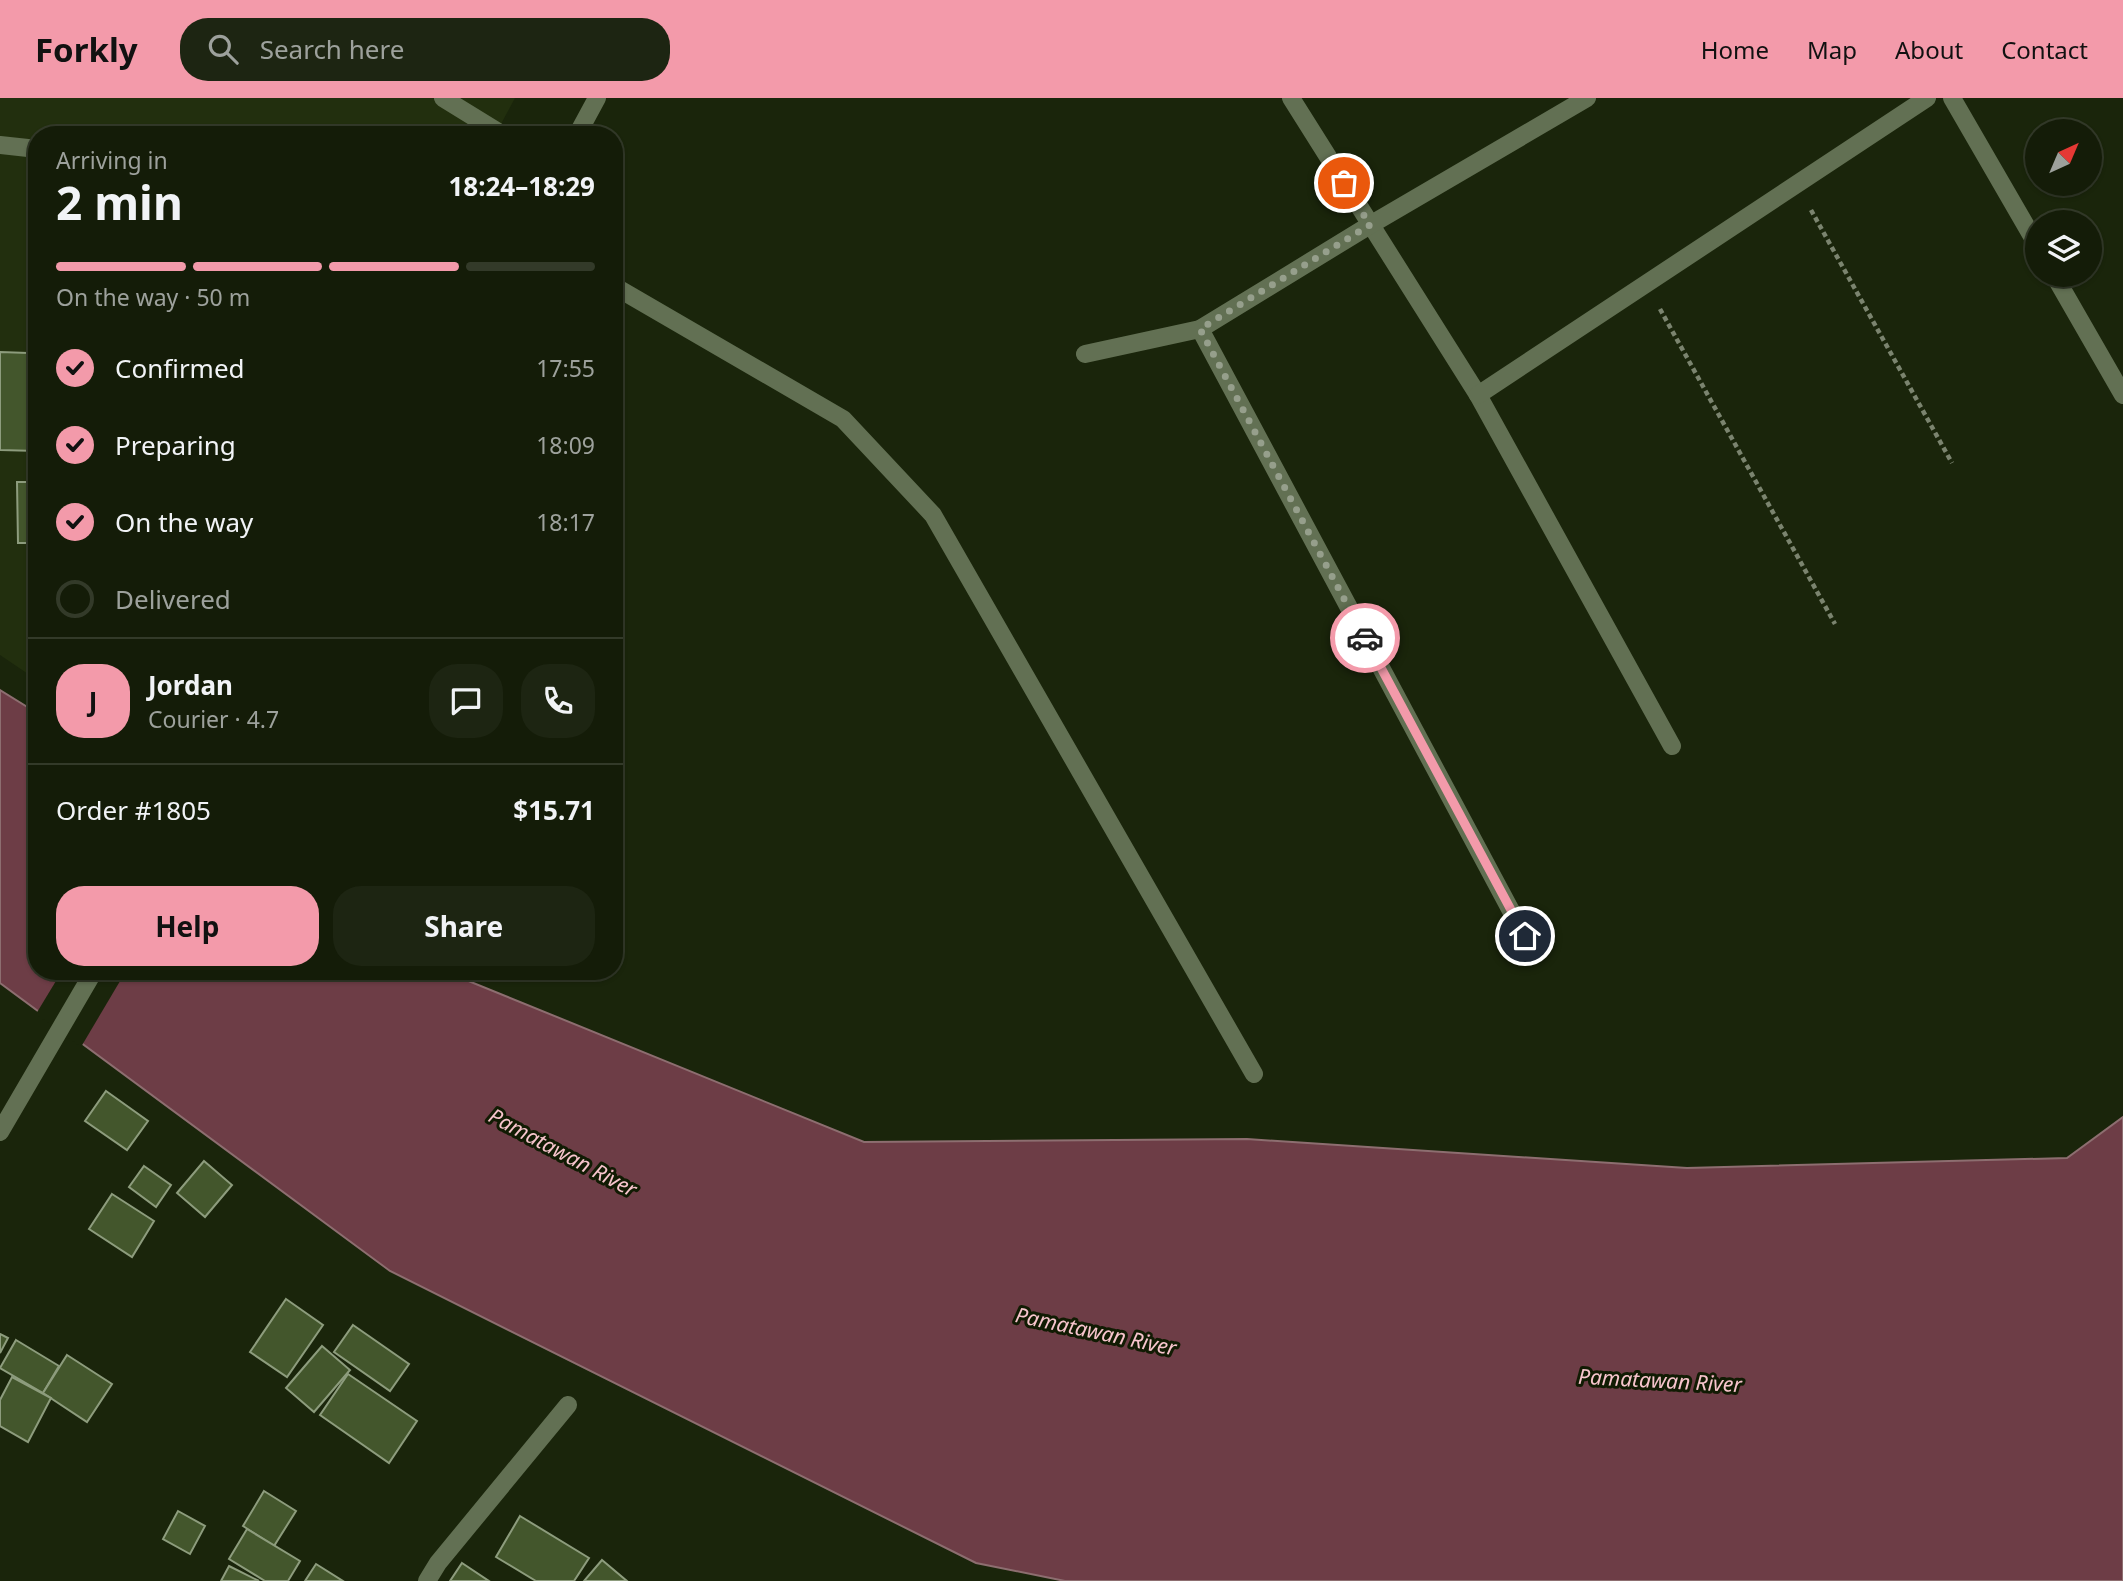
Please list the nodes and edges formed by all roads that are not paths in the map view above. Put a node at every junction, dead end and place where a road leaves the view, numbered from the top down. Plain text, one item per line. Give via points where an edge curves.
1 (443, 98) edge
2 (597, 98) edge
3 (1291, 98) edge
4 (1587, 98) edge
5 (1927, 98) edge
6 (1952, 98) edge
7 (488, 126) edge
8 (582, 126) edge
9 (0, 145) edge
10 (28, 148) edge
11 (2025, 224) edge
12 (1370, 225) junction
13 (2061, 287) edge
14 (623, 291) edge
15 (1200, 329) junction
16 (1085, 354) dead end
17 (1478, 394) junction
18 (2123, 395) edge
19 (1672, 746) dead end
20 (1525, 936) dead end
21 (89, 980) edge
22 (1254, 1074) dead end
23 (0, 1132) edge
24 (568, 1405) dead end
25 (427, 1581) edge

1 - 7 street
2 - 8 street
3 - 12 street
4 - 12 street
5 - 17 street
6 - 11 street
9 - 10 street
12 - 15 street
12 - 17 street
13 - 18 street
14 - 22 street via 843,419 933,515
15 - 16 street
15 - 20 street
17 - 19 street
21 - 23 street
24 - 25 street

